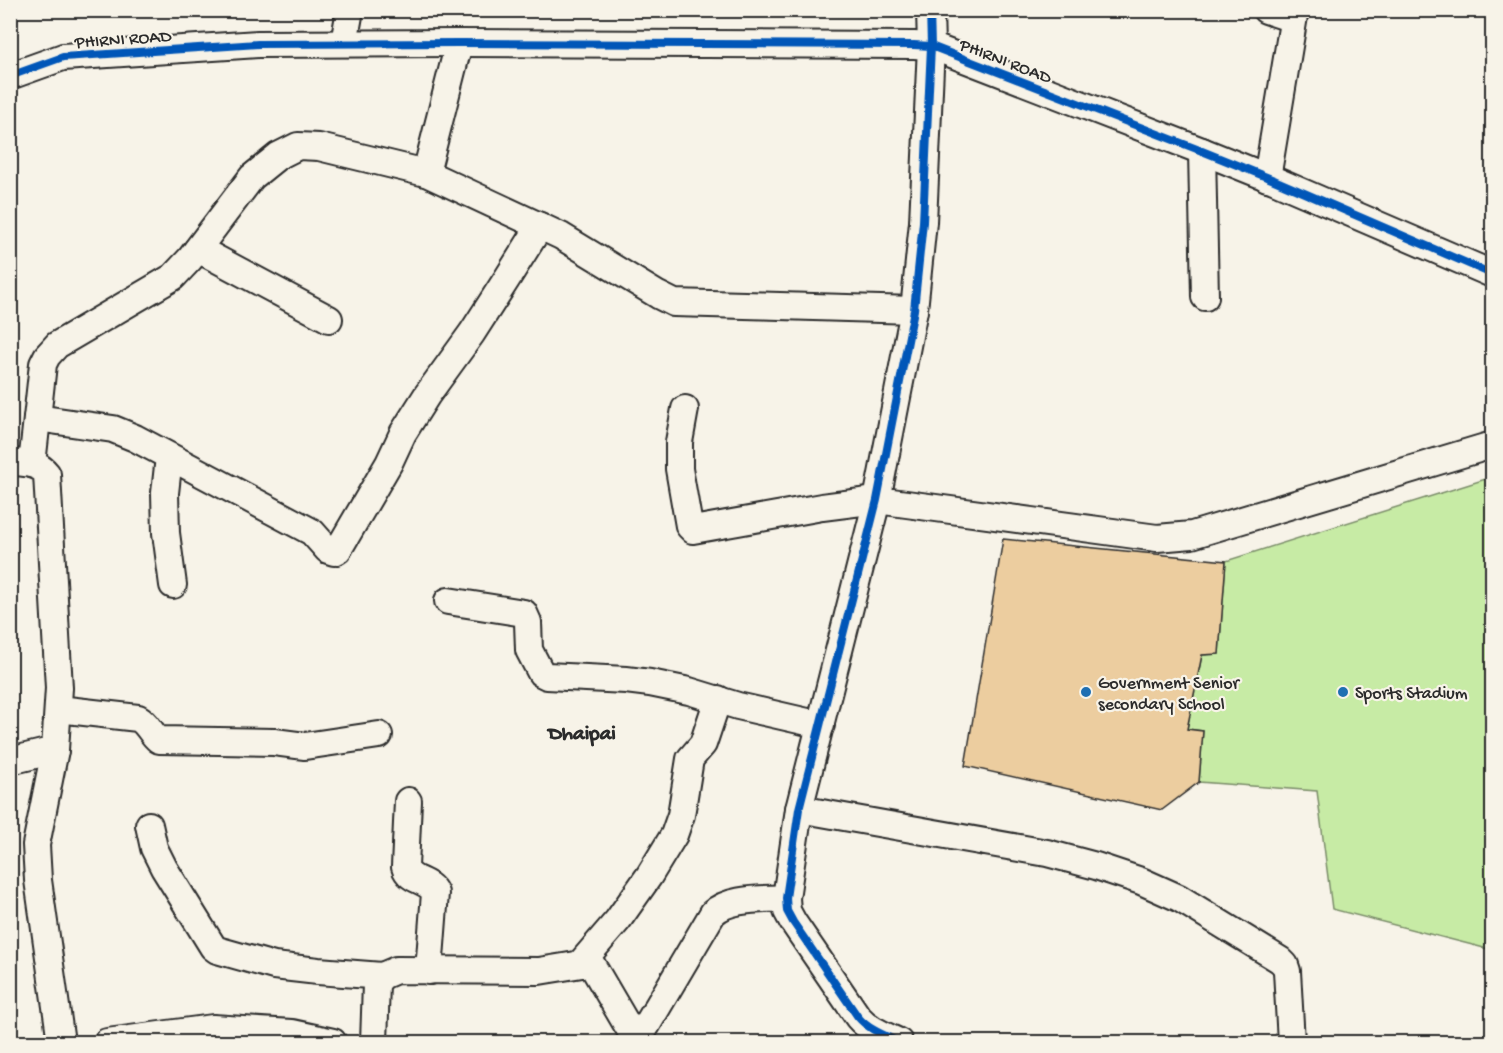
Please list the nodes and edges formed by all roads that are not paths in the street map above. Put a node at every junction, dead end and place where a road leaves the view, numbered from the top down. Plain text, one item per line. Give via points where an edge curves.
1 (350, 10) edge
2 (930, 10) edge
3 (1266, 10) edge
4 (1294, 15) edge
5 (459, 43) junction
6 (344, 44) junction
7 (931, 46) junction
8 (10, 76) edge
9 (1202, 151) junction
10 (426, 173) junction
11 (1267, 178) junction
12 (540, 226) junction
13 (198, 249) junction
14 (1492, 274) edge
15 (1205, 297) dead end
16 (914, 310) junction
17 (329, 319) dead end
18 (685, 409) dead end
19 (37, 418) junction
20 (1492, 446) edge
21 (169, 457) junction
22 (21, 463) edge
23 (877, 500) junction
24 (173, 585) dead end
25 (448, 601) dead end
26 (718, 699) junction
27 (58, 709) junction
28 (821, 725) junction
29 (380, 735) dead end
30 (55, 750) junction
31 (10, 761) edge
32 (408, 801) dead end
33 (799, 809) junction
34 (148, 825) dead end
35 (786, 898) junction
36 (581, 963) junction
37 (429, 971) junction
38 (382, 975) junction
39 (61, 1042) edge
40 (107, 1042) edge
41 (333, 1042) edge
42 (374, 1042) edge
43 (638, 1042) edge
44 (899, 1042) edge
45 (1291, 1042) edge

1 - 6 street
2 - 7 street
3 - 4 street
4 - 11 street
5 - 6 street, PHIRNI ROAD
5 - 7 street, PHIRNI ROAD
5 - 10 street
6 - 8 street, PHIRNI ROAD via 258,44 63,57
7 - 9 street, PHIRNI ROAD
7 - 16 street via 923,222
9 - 11 street, PHIRNI ROAD
9 - 15 street
10 - 12 street
10 - 13 street via 319,147 298,146 252,177
11 - 14 street, PHIRNI ROAD
12 - 16 street via 674,303
12 - 21 street via 403,433 338,550 328,550 312,532
13 - 17 street
13 - 19 street via 173,277 57,345 46,356
16 - 23 street
18 - 23 street via 679,469 691,529
19 - 21 street via 113,429
19 - 22 street
20 - 23 street via 1192,535 1157,538
21 - 24 street via 166,533
22 - 27 street via 42,468 47,474
23 - 28 street
25 - 26 street via 524,612 529,650 547,676 638,682
26 - 28 street
26 - 36 street via 703,744 690,759 674,835 618,920
27 - 29 street via 138,718 159,740 305,746
27 - 30 street
28 - 33 street
30 - 31 street
30 - 39 street via 36,845
32 - 37 street via 406,873 435,893
33 - 35 street
33 - 45 street via 1047,853 1141,881 1179,898 1285,965
34 - 38 street via 164,868 217,951 274,966
35 - 43 street via 719,907
35 - 44 street via 793,922 858,1017
36 - 37 street via 539,971
36 - 43 street via 592,965
37 - 38 street via 396,970
38 - 42 street via 376,984
40 - 41 street via 213,1028 292,1033

